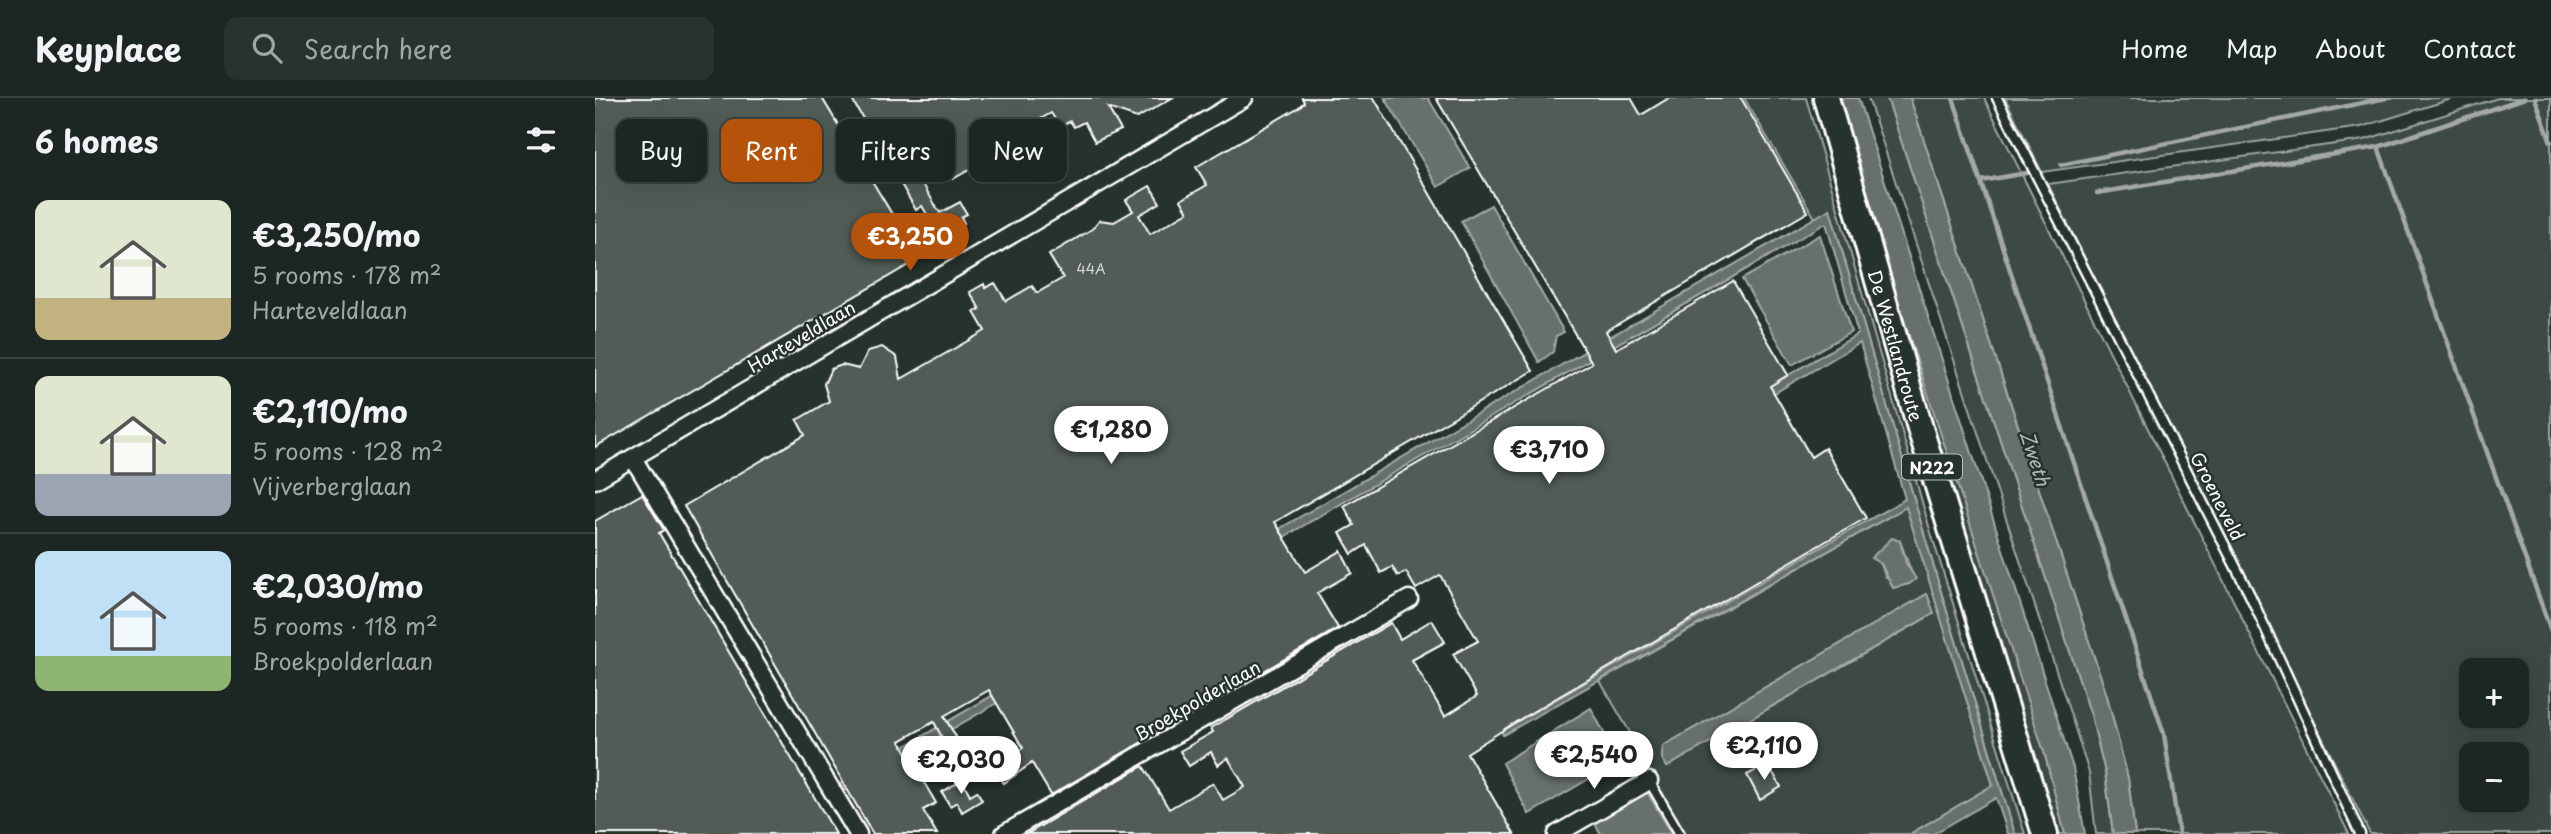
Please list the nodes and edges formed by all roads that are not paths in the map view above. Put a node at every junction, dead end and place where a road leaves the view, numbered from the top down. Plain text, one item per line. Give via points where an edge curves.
1 (1244, 98) edge
2 (1812, 98) edge
3 (1826, 98) edge
4 (1997, 98) edge
5 (633, 458) junction
6 (595, 480) edge
7 (1409, 600) dead end
8 (1649, 781) joint
9 (858, 834) edge
10 (1004, 834) edge
11 (1557, 834) edge
12 (1680, 834) edge
13 (2031, 834) edge
14 (2045, 834) edge
15 (2360, 834) edge

1 - 5 street, Harteveldlaan
2 - 13 main road, De Westlandroute / N222 via 1907,431
3 - 14 main road, De Westlandroute / N222 via 1920,428
4 - 15 lane, Groeneveld via 2250,595
5 - 6 street, Harteveldlaan
5 - 9 street
7 - 10 street, Broekpolderlaan
8 - 11 street
8 - 12 lane

